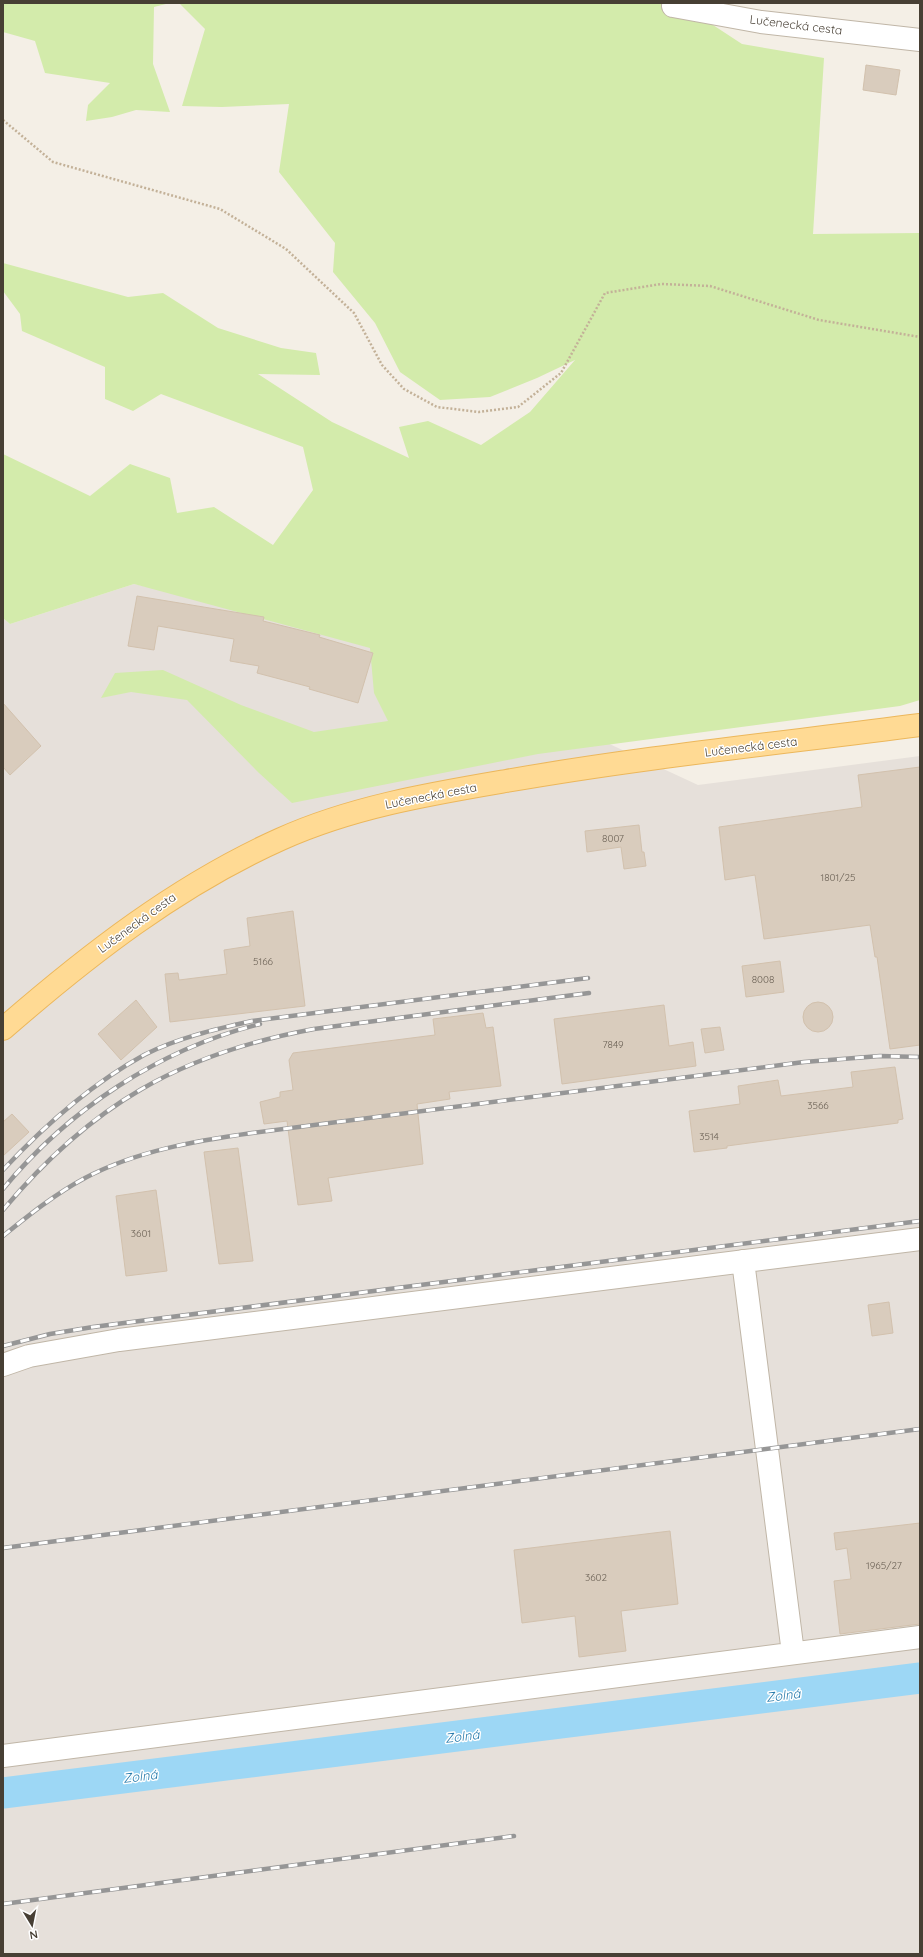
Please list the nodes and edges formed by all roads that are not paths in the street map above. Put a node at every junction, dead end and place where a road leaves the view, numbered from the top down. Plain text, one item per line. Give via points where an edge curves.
1 (673, 4) edge
2 (920, 40) edge
3 (920, 725) edge
4 (3, 1029) edge
5 (920, 1239) edge
6 (743, 1261) junction
7 (3, 1365) edge
8 (920, 1637) edge
9 (793, 1653) junction
10 (3, 1756) edge

1 - 2 street, Lučenecká cesta via 762,22
3 - 4 main road, Lučenecká cesta via 536,776 428,795 322,822 248,854 177,894 89,958
5 - 6 street
6 - 7 street via 119,1340 29,1356
6 - 9 street
8 - 9 street
9 - 10 street

